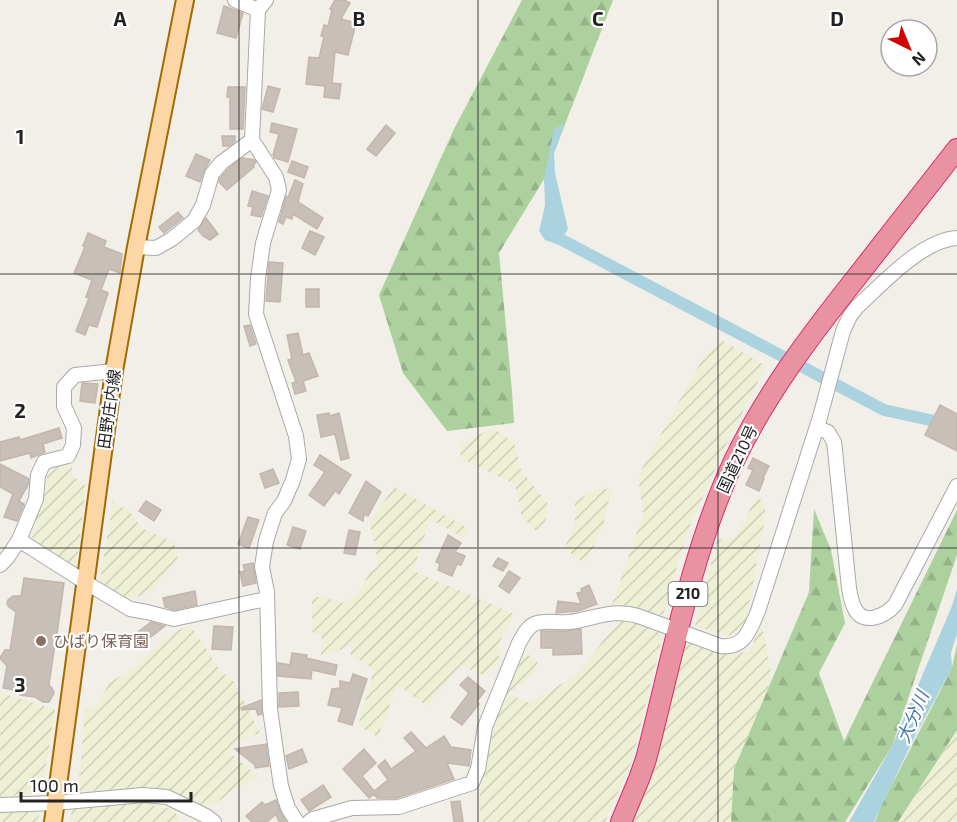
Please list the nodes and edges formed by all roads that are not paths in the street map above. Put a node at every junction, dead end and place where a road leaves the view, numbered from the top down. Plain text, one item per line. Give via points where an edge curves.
1 (185, 0) edge
2 (235, 0) edge
3 (262, 5) edge
4 (252, 140) junction
5 (957, 149) edge
6 (957, 238) edge
7 (136, 247) junction
8 (114, 371) junction
9 (817, 428) junction
10 (957, 486) edge
11 (19, 540) junction
12 (0, 565) edge
13 (85, 582) junction
14 (266, 599) junction
15 (678, 631) junction
16 (56, 803) junction
17 (0, 805) edge
18 (53, 822) edge
19 (214, 822) edge
20 (297, 822) edge
21 (309, 822) edge
22 (621, 822) edge

1 - 7 main road, 田野庄内線
2 - 3 street
3 - 4 street
4 - 7 street via 212,174 194,221 156,248
4 - 14 street via 276,177 279,190 263,243 256,314 296,436 299,459 266,541 262,567
5 - 15 highway, 国道210号 / 210 via 803,347 751,428 715,505
6 - 9 street via 948,238 917,254 854,311 840,342
7 - 8 main road, 田野庄内線
8 - 11 street via 75,375 64,387 64,406 74,428 73,445 68,456 44,462 36,499
8 - 13 main road, 田野庄内線
9 - 10 street via 828,432 834,442 849,588 861,616 878,617 895,605
9 - 15 street via 748,633 727,647
11 - 12 street
11 - 13 street
13 - 14 street via 130,609 174,619
13 - 16 main road, 田野庄内線
14 - 20 street via 270,709 281,786
15 - 21 street via 613,612 569,622 535,623 519,643 485,727 472,783 399,807 352,808
15 - 22 highway, 国道210号 / 210 via 646,759
16 - 17 street
16 - 18 main road, 田野庄内線
16 - 19 street via 142,795 167,797

